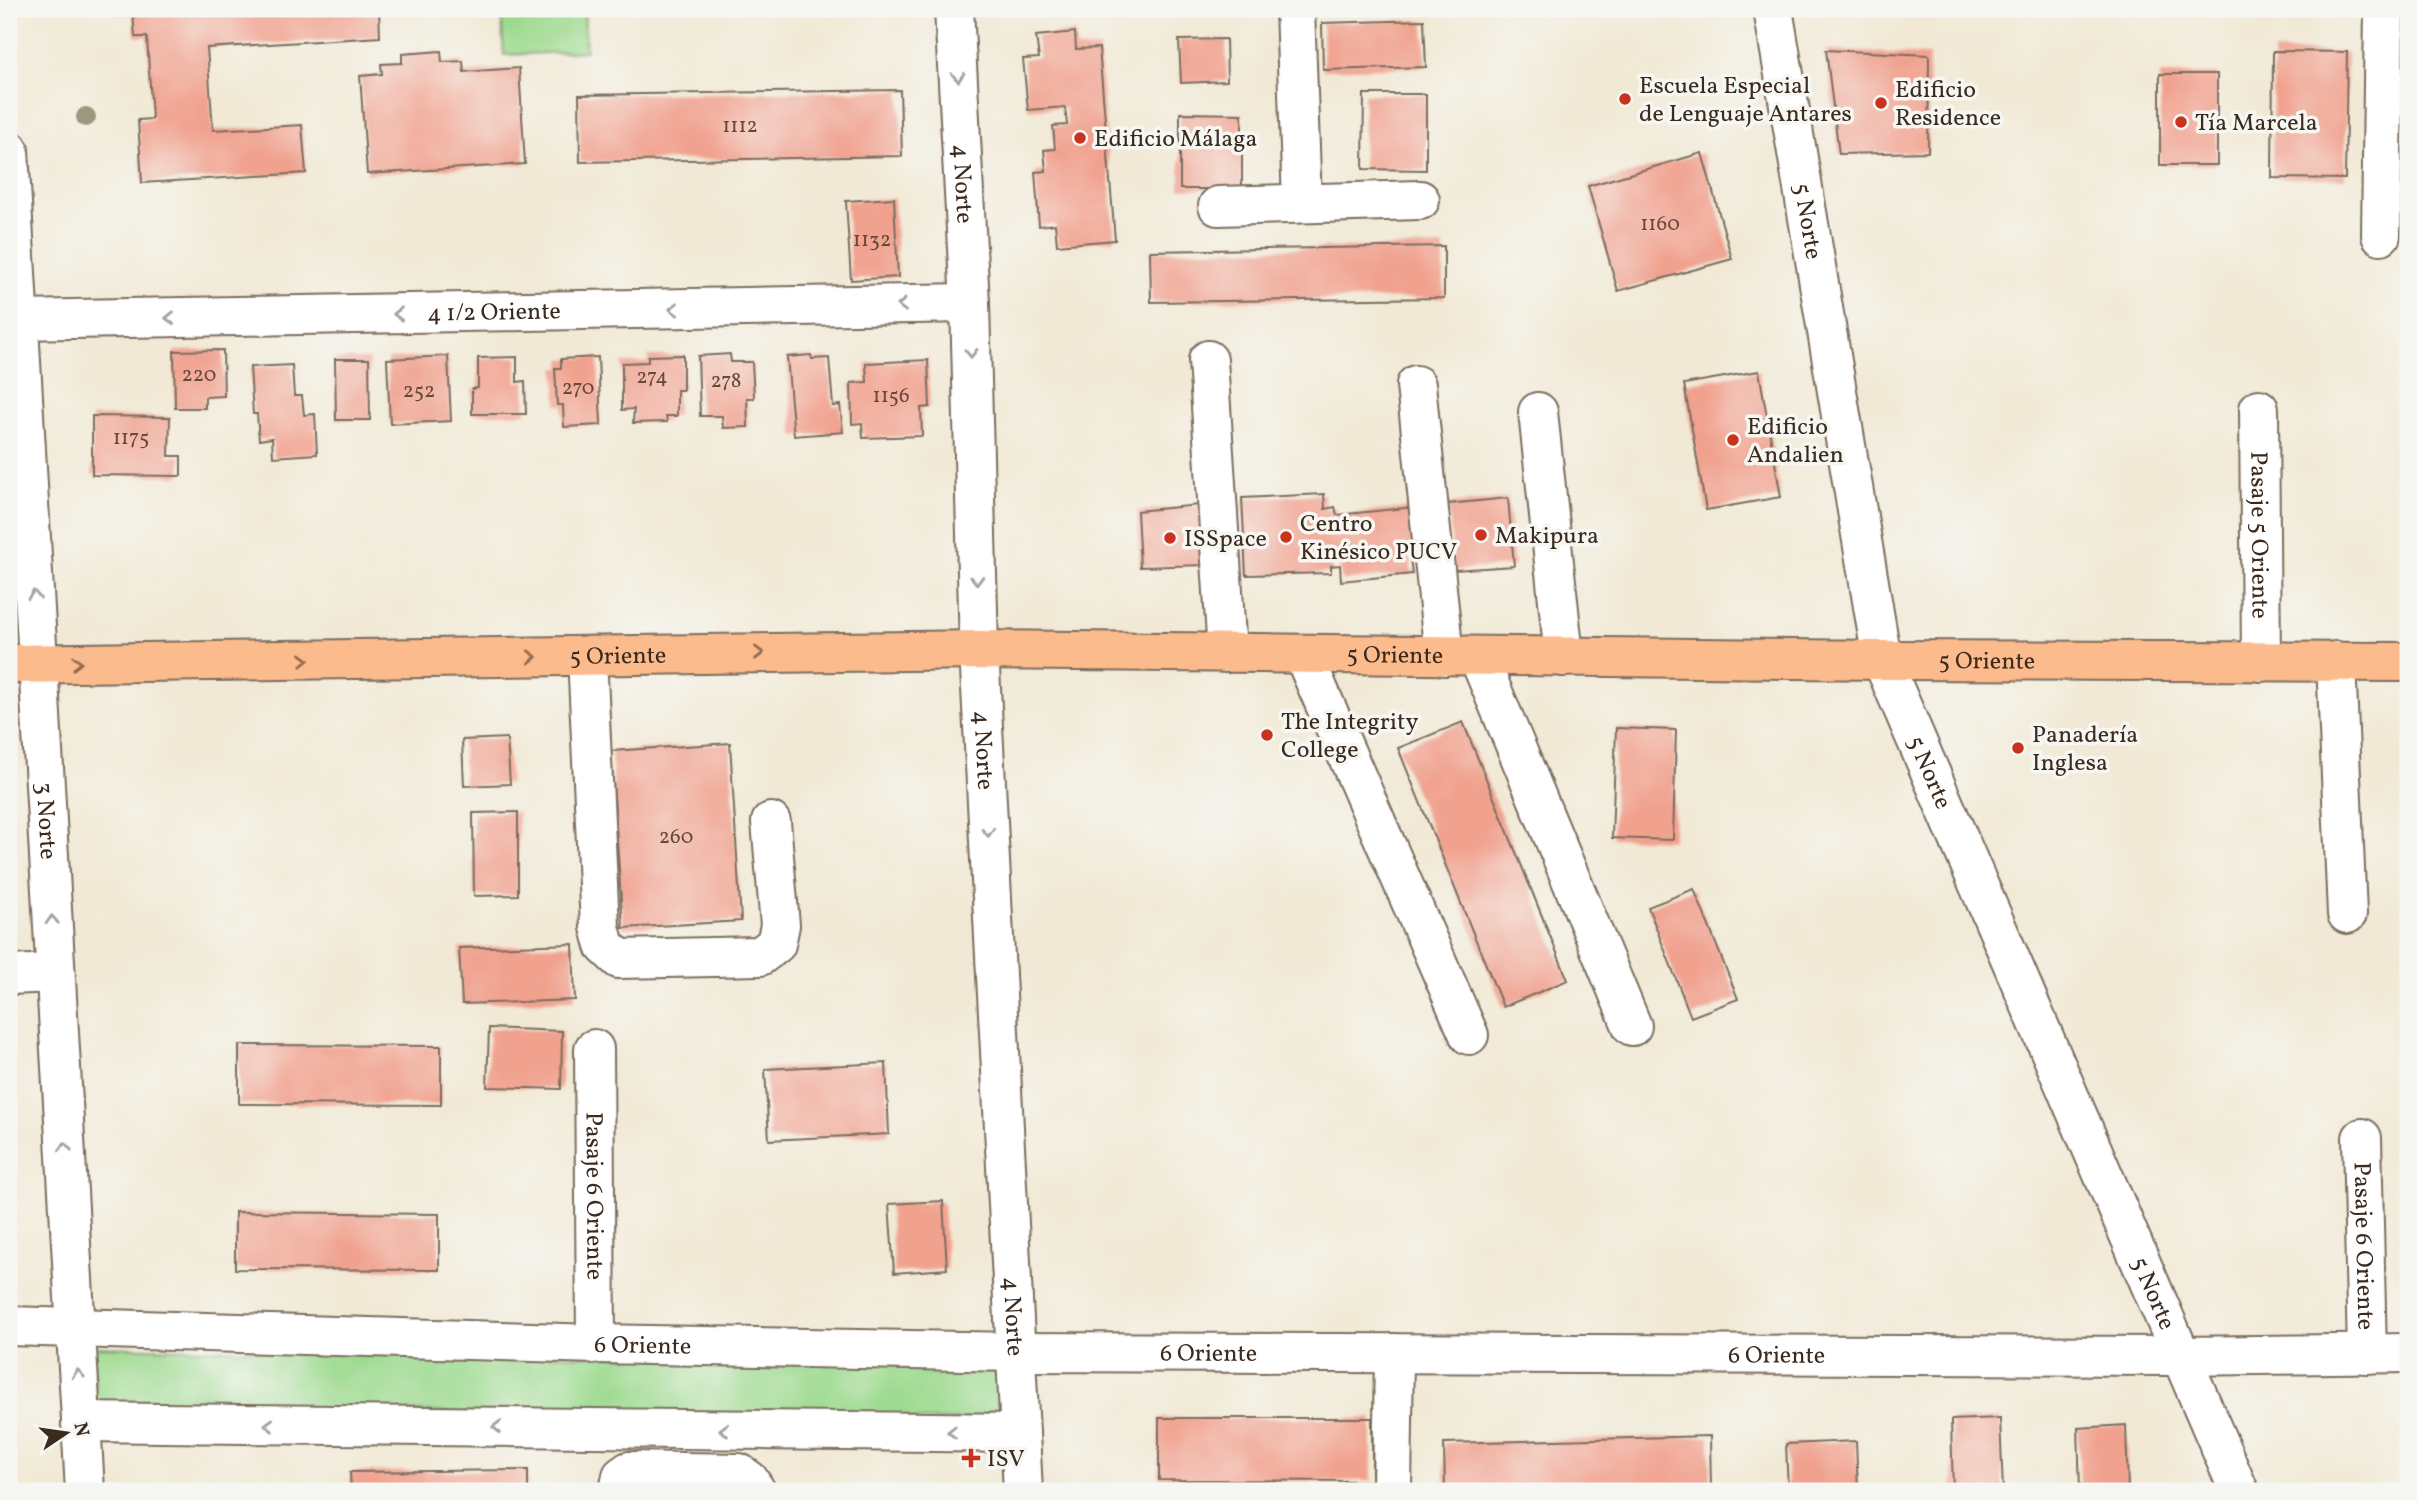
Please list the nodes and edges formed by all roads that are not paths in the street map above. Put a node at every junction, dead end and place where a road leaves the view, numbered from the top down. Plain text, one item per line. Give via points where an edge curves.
1 (954, 9) edge
2 (1295, 9) edge
3 (1773, 9) edge
4 (2384, 9) edge
5 (9, 150) edge
6 (1420, 200) dead end
7 (1302, 203) junction
8 (1218, 206) dead end
9 (2381, 235) dead end
10 (11, 244) edge
11 (970, 303) junction
12 (18, 320) junction
13 (1208, 360) dead end
14 (1416, 384) dead end
15 (16, 395) edge
16 (2259, 409) dead end
17 (1538, 412) dead end
18 (979, 650) junction
19 (1227, 653) junction
20 (1303, 654) junction
21 (587, 656) junction
22 (1461, 656) junction
23 (1564, 657) junction
24 (1882, 660) junction
25 (2336, 661) junction
26 (2260, 662) junction
27 (2408, 662) edge
28 (23, 664) edge
29 (771, 822) dead end
30 (2347, 914) dead end
31 (55, 973) junction
32 (9, 975) edge
33 (1632, 1026) dead end
34 (1469, 1035) dead end
35 (594, 1049) dead end
36 (2362, 1138) dead end
37 (9, 1326) edge
38 (75, 1327) junction
39 (596, 1344) junction
40 (1016, 1352) junction
41 (1394, 1353) junction
42 (2408, 1353) edge
43 (2367, 1354) junction
44 (2179, 1356) junction
45 (81, 1422) junction
46 (1020, 1433) junction
47 (85, 1491) edge
48 (619, 1491) edge
49 (756, 1491) edge
50 (1023, 1491) edge
51 (1392, 1491) edge
52 (2239, 1491) edge

1 -> 11 street, 4 Norte
2 - 7 street
3 - 24 street, 5 Norte
4 - 9 street
5 - 10 street, 3 Norte
6 - 7 street
7 - 8 street
10 - 12 street, 3 Norte
11 -> 12 street, 4 1/2 Oriente
11 -> 18 street, 4 Norte
12 - 15 street, 3 Norte
13 - 19 street
14 - 22 street
28 -> 15 street, 3 Norte
16 - 26 street, Pasaje 5 Oriente
17 - 23 street
18 - 19 main road, 5 Oriente
21 -> 18 main road, 5 Oriente
18 -> 40 street, 4 Norte
19 - 20 main road, 5 Oriente
20 - 22 main road, 5 Oriente
20 - 34 street
28 -> 21 main road, 5 Oriente
21 - 29 street via 600,927 605,946 619,959 760,956 776,944 780,925
22 - 23 main road, 5 Oriente
22 - 33 street
23 - 24 main road, 5 Oriente
24 - 26 main road, 5 Oriente
24 - 44 street, 5 Norte
25 - 26 main road, 5 Oriente
25 - 27 main road, 5 Oriente
25 - 30 street
31 -> 28 street, 3 Norte
31 - 32 street
38 -> 31 street, 3 Norte
35 - 39 street, Pasaje 6 Oriente
36 - 43 street, Pasaje 6 Oriente
37 - 38 street, 6 Oriente
38 - 39 street, 6 Oriente
45 -> 38 street, 3 Norte
39 - 40 street, 6 Oriente
40 - 41 street, 6 Oriente
40 - 46 street, 4 Norte
41 - 44 street, 6 Oriente
41 - 51 street
42 - 43 street, 6 Oriente
43 - 44 street, 6 Oriente
44 - 52 street, 5 Norte
46 -> 45 street
45 - 47 street, 3 Norte
46 - 50 street, 4 Norte
48 - 49 street via 622,1476 629,1471 739,1473

